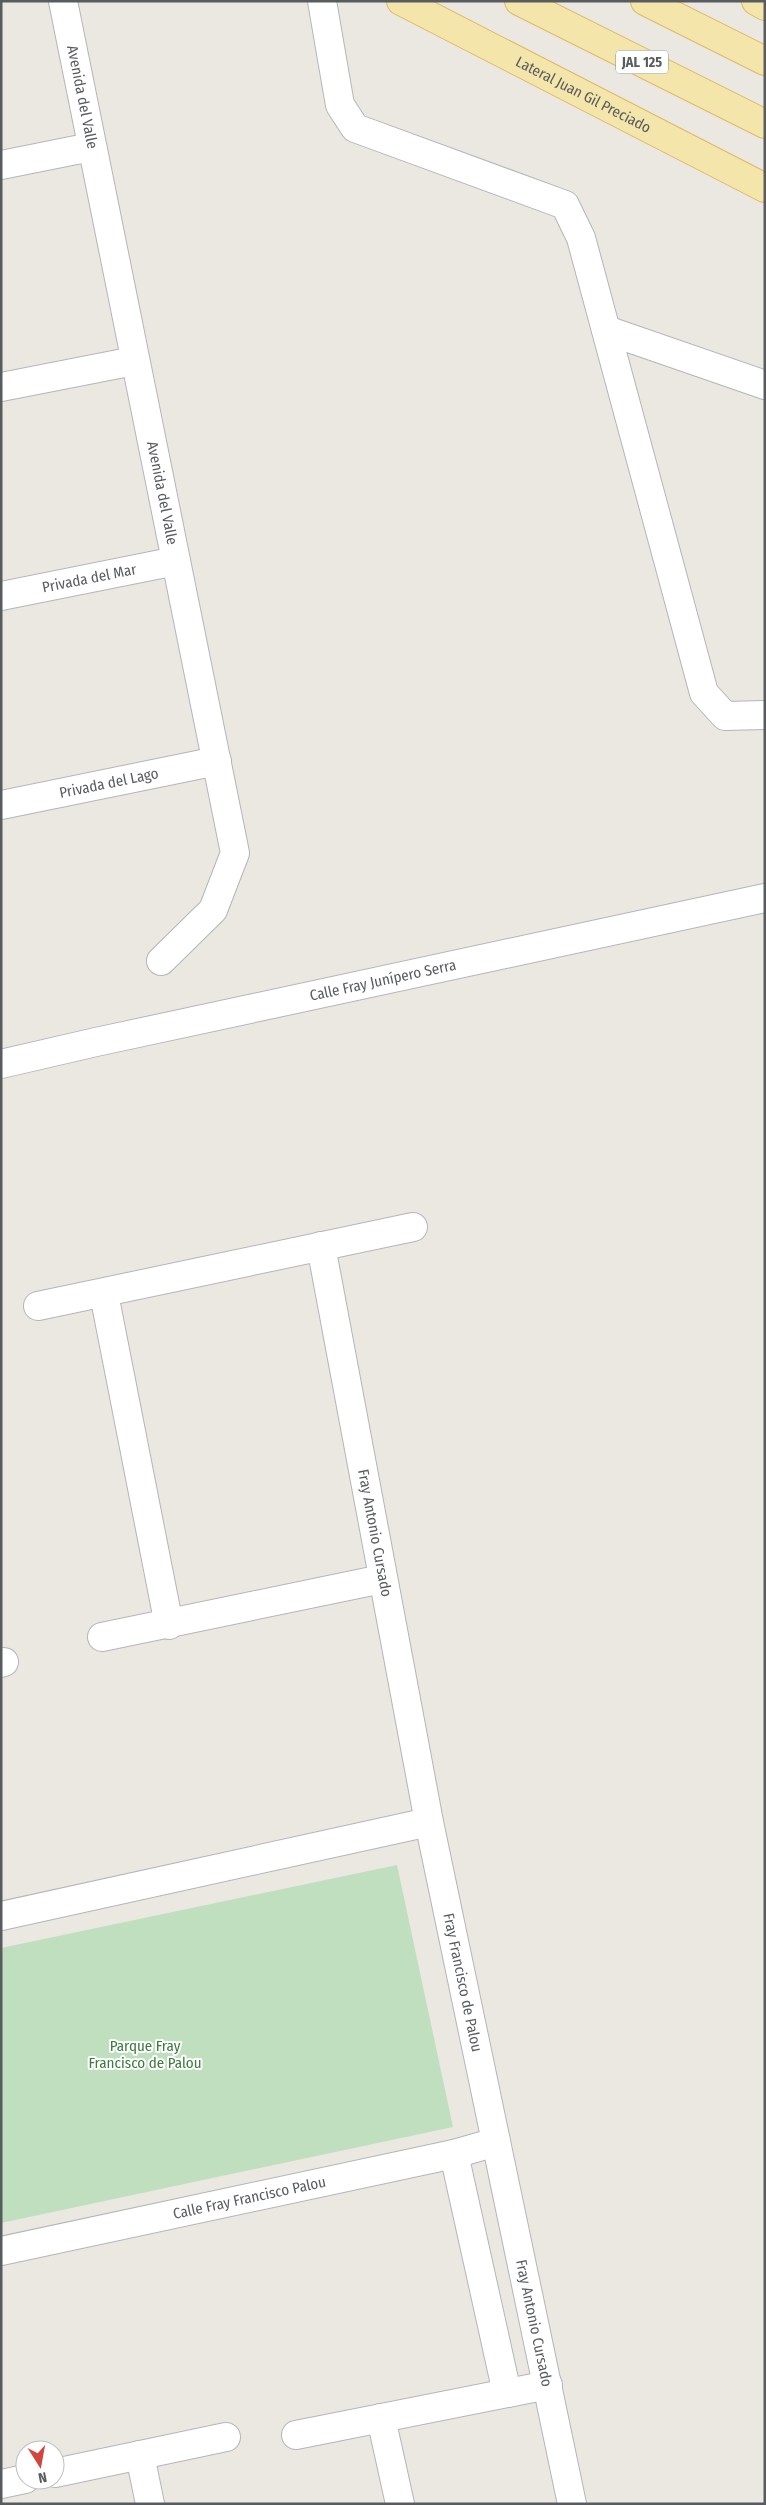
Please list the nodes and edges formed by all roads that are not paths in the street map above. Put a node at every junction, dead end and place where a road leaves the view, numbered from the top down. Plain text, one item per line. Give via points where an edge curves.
1 (63, 1) edge
2 (322, 1) edge
3 (401, 1) edge
4 (519, 1) edge
5 (645, 1) edge
6 (756, 1) edge
7 (765, 6) edge
8 (765, 61) edge
9 (765, 124) edge
10 (91, 147) junction
11 (1, 165) edge
12 (765, 188) edge
13 (606, 330) junction
14 (134, 361) junction
15 (765, 385) edge
16 (1, 387) edge
17 (176, 561) junction
18 (1, 596) edge
19 (765, 715) edge
20 (218, 761) junction
21 (1, 805) edge
22 (765, 898) edge
23 (161, 962) dead end
24 (1, 1064) edge
25 (413, 1227) dead end
26 (321, 1246) junction
27 (104, 1294) junction
28 (38, 1306) dead end
29 (382, 1579) junction
30 (169, 1625) junction
31 (102, 1638) dead end
32 (429, 1822) junction
33 (1, 1916) edge
34 (496, 2142) junction
35 (454, 2154) junction
36 (1, 2251) edge
37 (548, 2385) junction
38 (507, 2393) junction
39 (381, 2418) junction
40 (296, 2435) dead end
41 (226, 2437) dead end
42 (140, 2455) junction
43 (65, 2470) edge
44 (15, 2481) edge
45 (1, 2484) edge
46 (150, 2504) edge
47 (400, 2504) edge
48 (572, 2504) edge

1 - 10 street, Avenida del Valle
2 - 13 street via 340,105 355,128 565,205 581,238
3 - 12 main road, Lateral Juan Gil Preciado
4 - 9 main road, JAL 125
5 - 8 main road
6 - 7 main road
10 - 11 street
10 - 14 street, Avenida del Valle
13 - 15 street
13 - 19 street via 704,693 725,716
14 - 16 street
14 - 17 street, Avenida del Valle
17 - 18 street, Privada del Mar
17 - 20 street, Avenida del Valle
20 - 21 street, Privada del Lago
20 - 23 street, Avenida del Valle via 235,853 214,910
22 - 24 street, Calle Fray Junípero Serra
25 - 26 street
26 - 27 street
26 - 29 street, Fray Antonio Cursado
27 - 28 street
27 - 30 street
29 - 30 street
29 - 32 street, Fray Antonio Cursado
30 - 31 street
32 - 33 street
32 - 34 street, Fray Francisco de Palou
34 - 35 street, Calle Fray Francisco Palou
34 - 37 street, Fray Antonio Cursado
35 - 36 street, Calle Fray Francisco Palou
35 - 38 street
37 - 38 street
37 - 48 street, Fray Antonio Cursado
38 - 39 street
39 - 40 street
39 - 47 street
41 - 42 street
42 - 43 street
42 - 46 street
44 - 45 street

